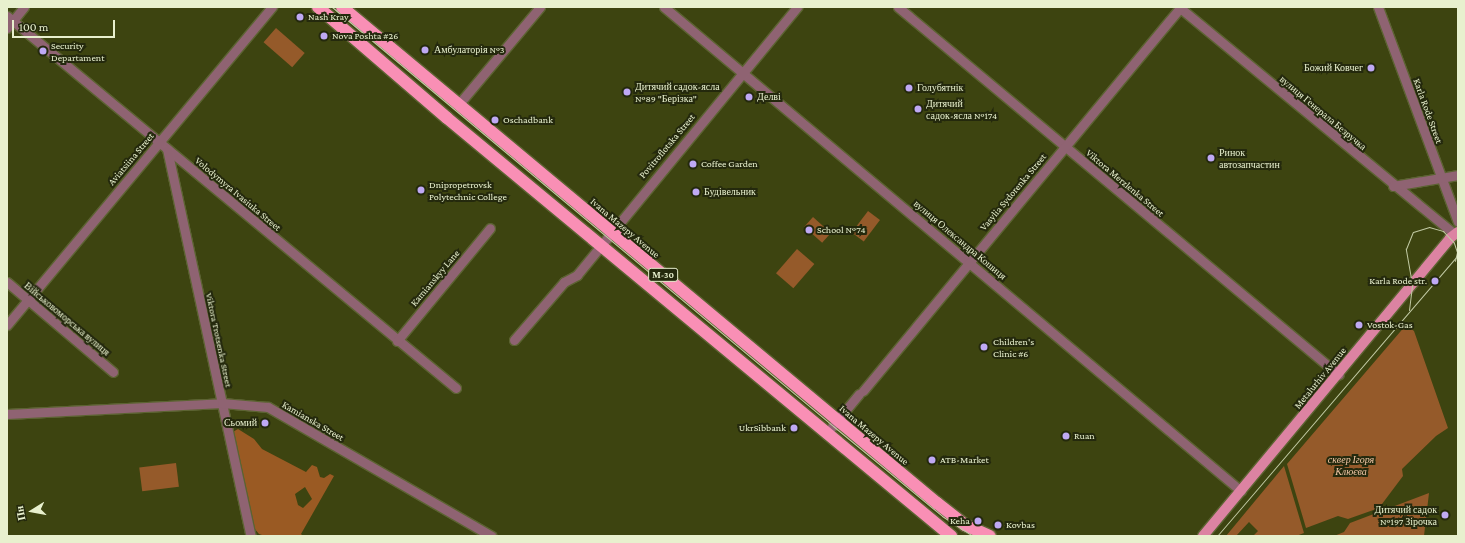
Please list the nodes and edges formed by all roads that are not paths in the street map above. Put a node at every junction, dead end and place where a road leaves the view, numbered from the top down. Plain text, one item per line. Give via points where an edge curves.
1 (24, 7) edge
2 (272, 7) edge
3 (318, 7) edge
4 (342, 7) edge
5 (540, 7) edge
6 (664, 7) edge
7 (797, 7) edge
8 (898, 7) edge
9 (1180, 7) edge
10 (1378, 7) edge
11 (9, 22) edge
12 (744, 71) junction
13 (458, 105) junction
14 (159, 142) junction
15 (1065, 147) junction
16 (167, 149) junction
17 (1458, 175) edge
18 (1441, 178) junction
19 (1393, 186) junction
20 (1458, 222) edge
21 (490, 228) dead end
22 (610, 231) junction
23 (1457, 234) edge
24 (600, 244) junction
25 (968, 261) junction
26 (7, 282) edge
27 (28, 300) junction
28 (7, 325) edge
29 (514, 340) dead end
30 (397, 341) junction
31 (113, 372) dead end
32 (1339, 375) junction
33 (456, 388) dead end
34 (222, 403) junction
35 (7, 414) edge
36 (837, 421) junction
37 (826, 434) junction
38 (1241, 491) junction
39 (251, 536) edge
40 (491, 536) edge
41 (951, 536) edge
42 (990, 536) edge
43 (1203, 536) edge

1 - 11 street
2 - 14 street, Aviatsiina Street
3 - 24 highway, М-30
4 - 13 highway, Ivana Mazepy Avenue / М-30
5 - 13 street
6 - 12 street, вулиця Олександра Кошиця
7 - 12 street, Povitroflotska Street
8 - 15 street, Viktora Merzlenka Street
9 - 15 street, Vasylia Sydorenka Street
9 - 19 street, вулиця Генерала Безручка
10 - 18 street, Karla Rode Street
11 - 14 street, Volodymyra Ivasiuka Street
12 - 22 street, Povitroflotska Street
12 - 25 street, вулиця Олександра Кошиця
13 - 22 highway, Ivana Mazepy Avenue / М-30
14 - 16 street, Volodymyra Ivasiuka Street
14 - 27 street, Aviatsiina Street
15 - 25 street, Vasylia Sydorenka Street
15 - 32 street, Viktora Merzlenka Street
16 - 30 street, Volodymyra Ivasiuka Street
16 - 34 street, Viktora Trotsenka Street
17 - 18 street
18 - 19 street
18 - 20 street, Karla Rode Street
19 - 23 street, вулиця Генерала Безручка
21 - 30 street, Kamianskyy Lane
22 - 24 street, Povitroflotska Street
22 - 36 highway, Ivana Mazepy Avenue / М-30
23 - 32 main road, Metalurhiv Avenue
24 - 29 street via 577,274 564,282
24 - 37 highway, М-30
25 - 36 street, Vasylia Sydorenka Street
25 - 38 street, вулиця Олександра Кошиця
26 - 27 street, Військовоморська вулиця
27 - 28 street, Aviatsiina Street
27 - 31 street, Військовоморська вулиця
30 - 33 street, Volodymyra Ivasiuka Street
32 - 38 main road, Metalurhiv Avenue
34 - 35 street, Kamianska Street
34 - 39 street, Viktora Trotsenka Street
34 - 40 street, Kamianska Street via 268,407
36 - 37 street, Vasylia Sydorenka Street
36 - 42 highway, Ivana Mazepy Avenue / М-30 via 964,525
37 - 41 highway, М-30
38 - 43 main road, Metalurhiv Avenue

